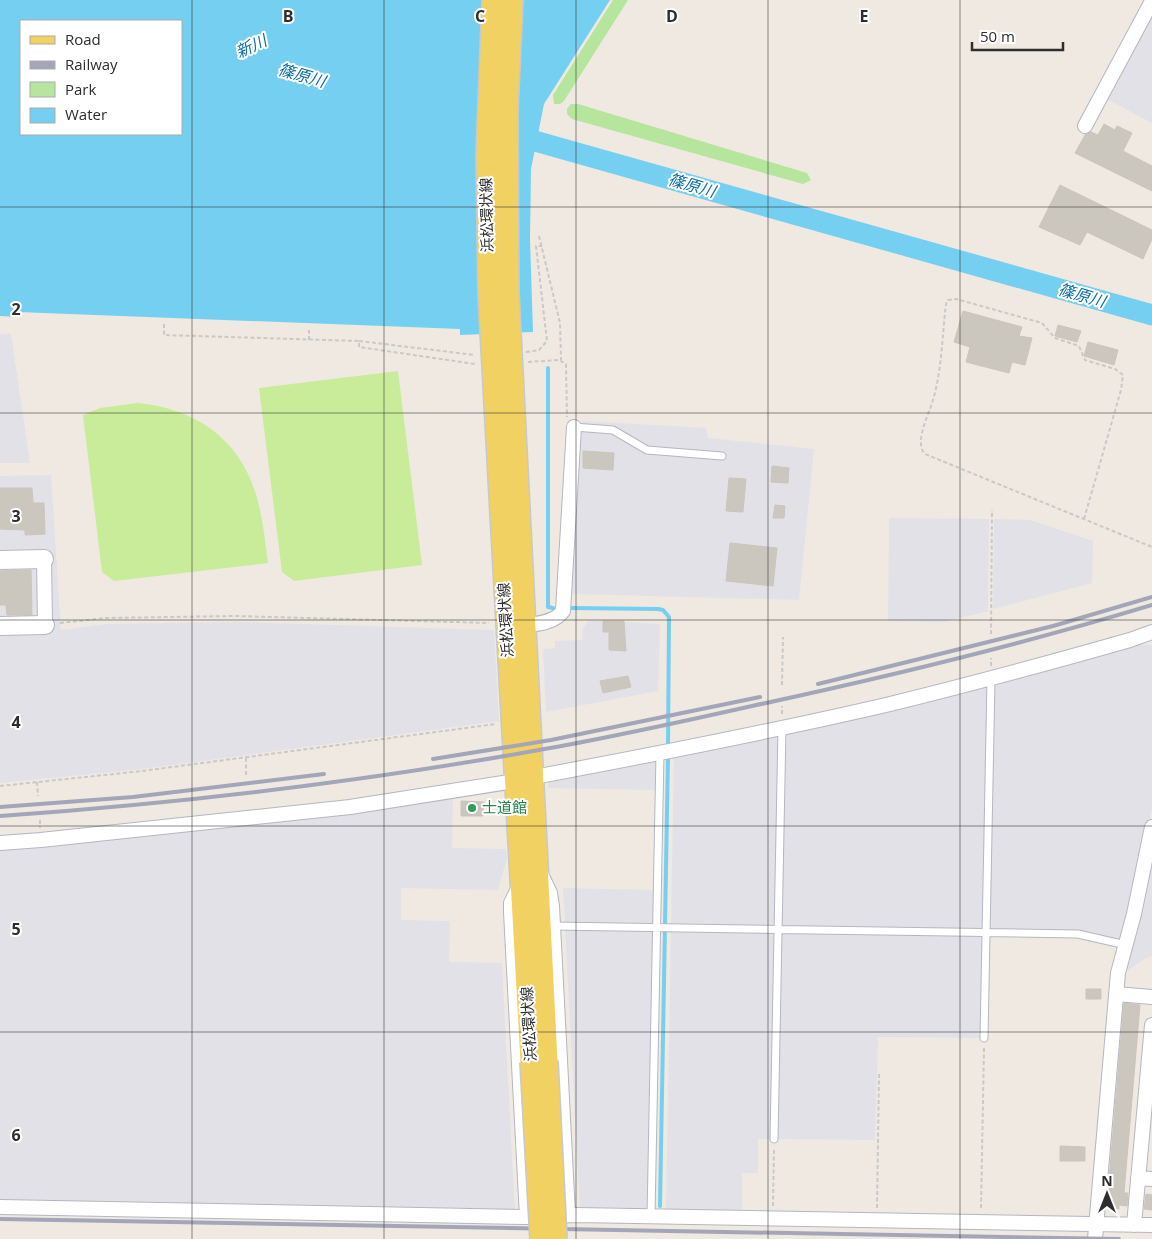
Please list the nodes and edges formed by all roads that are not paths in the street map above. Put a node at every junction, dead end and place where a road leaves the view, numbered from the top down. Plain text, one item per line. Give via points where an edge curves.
1 (493, 0) edge
2 (512, 0) edge
3 (1152, 1) edge
4 (1085, 126) dead end
5 (501, 353) junction
6 (574, 428) joint
7 (722, 456) dead end
8 (44, 558) joint
9 (0, 560) edge
10 (53, 624) joint
11 (0, 626) edge
12 (1152, 632) edge
13 (517, 633) junction
14 (1130, 640) junction
15 (1152, 642) edge
16 (990, 679) junction
17 (782, 728) junction
18 (665, 752) junction
19 (525, 779) junction
20 (1152, 827) edge
21 (0, 843) edge
22 (537, 866) junction
23 (522, 881) junction
24 (553, 926) junction
25 (659, 926) junction
26 (778, 929) junction
27 (986, 932) junction
28 (1126, 945) junction
29 (1116, 994) junction
30 (1152, 997) edge
31 (1152, 1025) edge
32 (984, 1038) road end
33 (1151, 1045) edge
34 (539, 1062) junction
35 (1148, 1110) edge
36 (774, 1139) road end
37 (1145, 1178) edge
38 (0, 1207) edge
39 (568, 1215) junction
40 (652, 1216) junction
41 (527, 1217) junction
42 (1096, 1224) junction
43 (1134, 1225) junction
44 (1152, 1225) edge
45 (541, 1239) edge
46 (556, 1239) edge
47 (1095, 1239) edge

1 - 5 main road, 浜松環状線 via 487,155
2 - 5 main road, 浜松環状線
3 - 4 street
5 - 13 main road, 浜松環状線
6 - 7 lane via 613,430 647,450
6 - 13 street via 564,611 556,618
8 - 9 street
8 - 10 street
10 - 11 street
12 - 14 street
13 - 19 main road, 浜松環状線
13 - 19 main road, 浜松環状線 via 512,722
14 - 15 street
14 - 16 street
16 - 17 street
16 - 27 lane
17 - 18 street
17 - 26 lane
18 - 19 street
18 - 25 lane
19 - 21 street via 350,807
19 - 22 main road, 浜松環状線
19 - 23 main road, 浜松環状線
20 - 28 street
22 - 24 street via 550,893
22 - 34 main road, 浜松環状線
23 - 34 main road, 浜松環状線
23 - 41 street via 514,895 511,912
24 - 25 lane
24 - 39 street
25 - 26 lane
25 - 40 lane
26 - 27 lane
26 - 36 lane
27 - 28 lane via 1078,934
27 - 32 lane
28 - 29 street
29 - 30 street
29 - 42 street
31 - 33 street
33 - 35 street
34 - 45 main road, 浜松環状線, bridge
34 - 46 main road, 浜松環状線, bridge
35 - 37 street
37 - 43 street
38 - 41 street
39 - 40 street
39 - 41 street
40 - 42 street
42 - 43 street
42 - 47 street
43 - 44 street

